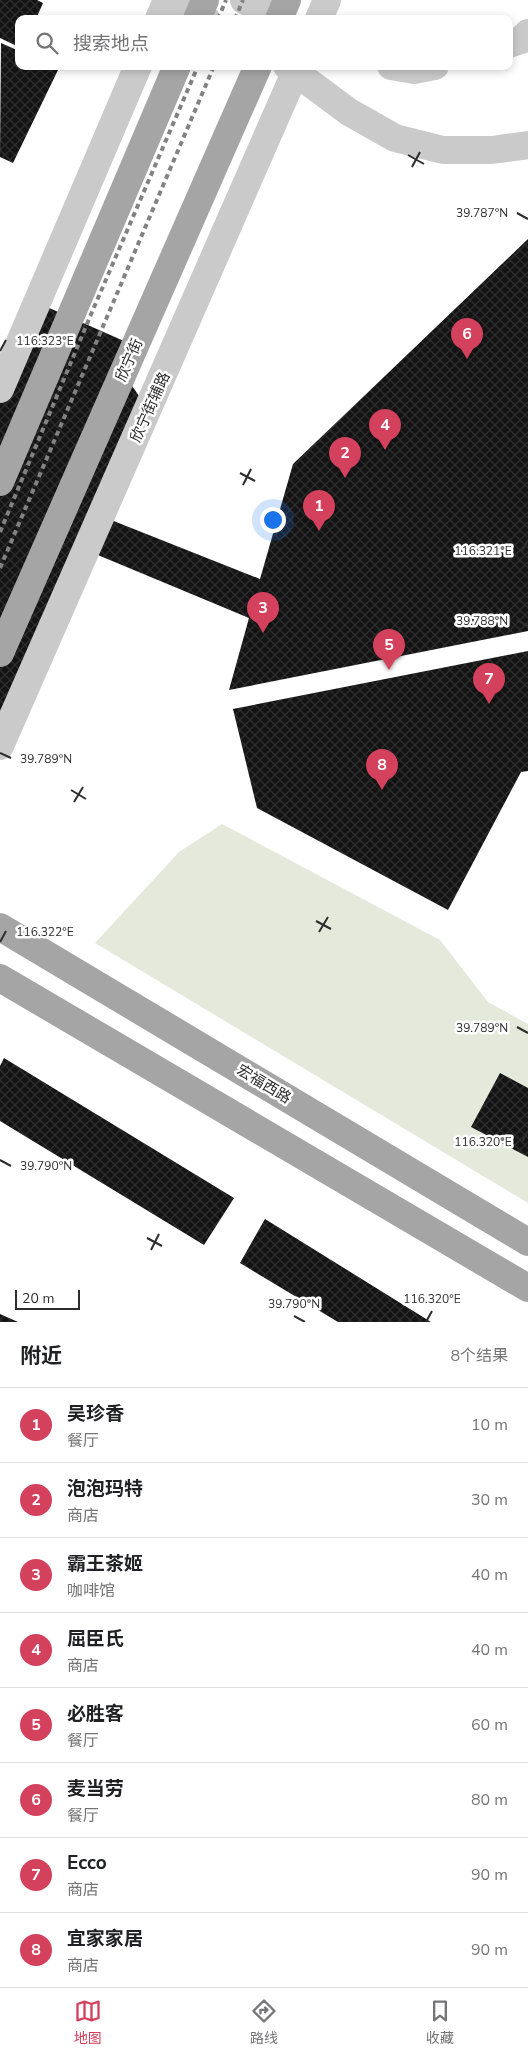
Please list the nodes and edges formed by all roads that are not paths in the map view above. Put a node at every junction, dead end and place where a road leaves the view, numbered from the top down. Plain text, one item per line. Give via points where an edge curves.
1 (167, 0) edge
2 (175, 0) edge
3 (244, 0) edge
4 (287, 0) edge
5 (326, 0) edge
6 (202, 13) edge
7 (161, 15) edge
8 (271, 15) edge
9 (280, 15) edge
10 (320, 15) edge
11 (528, 33) edge
12 (513, 43) edge
13 (136, 70) edge
14 (175, 70) edge
15 (256, 70) edge
16 (292, 70) edge
17 (296, 70) edge
18 (528, 145) edge
19 (0, 389) edge
20 (0, 482) edge
21 (0, 653) edge
22 (0, 746) edge
23 (0, 927) edge
24 (0, 978) edge
25 (528, 1242) edge
26 (528, 1288) edge

1 - 7 street
2 - 6 street
3 - 8 street
4 - 9 main road
5 - 10 street
11 - 12 street
13 - 19 street
14 - 20 main road
15 - 21 main road, 欣宁街
16 - 22 street, 欣宁街辅路
17 - 18 street via 349,112 395,138 443,150 492,150
23 - 25 main road, 宏福西路
24 - 26 main road

